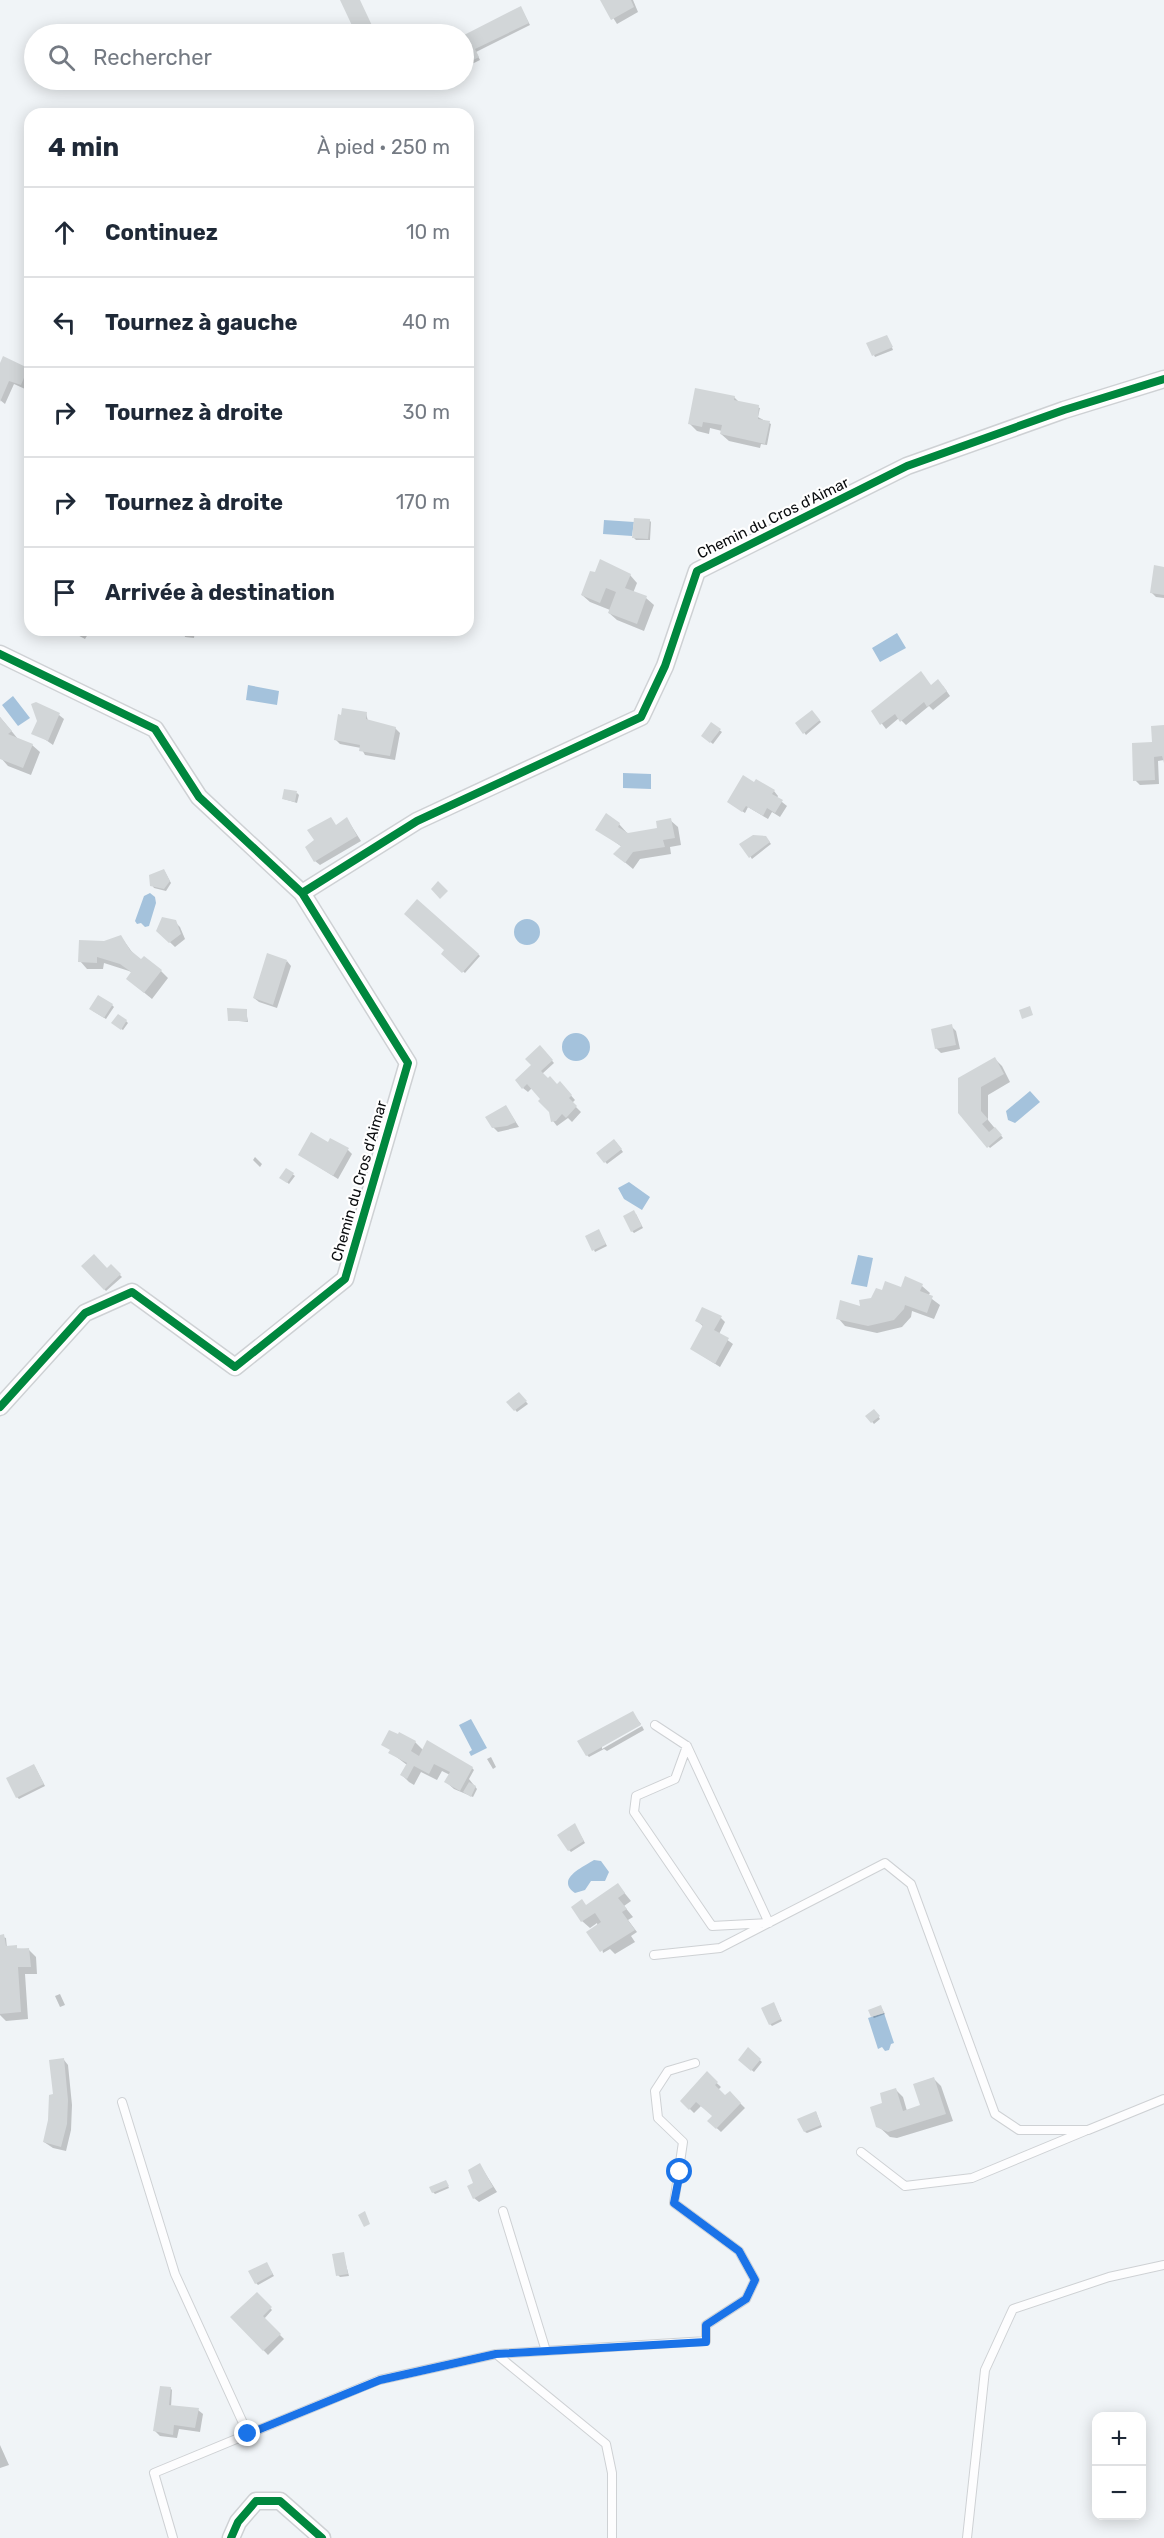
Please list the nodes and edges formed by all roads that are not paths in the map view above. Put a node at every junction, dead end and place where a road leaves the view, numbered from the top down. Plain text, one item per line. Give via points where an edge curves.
1 (1164, 379) edge
2 (0, 654) edge
3 (302, 893) junction
4 (0, 1407) edge
5 (655, 1725) dead end
6 (687, 1746) junction
7 (769, 1923) junction
8 (654, 1955) dead end
9 (695, 2063) dead end
10 (1164, 2099) edge
11 (122, 2102) dead end
12 (1088, 2130) junction
13 (861, 2152) dead end
14 (503, 2211) dead end
15 (1164, 2265) edge
16 (546, 2351) junction
17 (496, 2354) junction
18 (248, 2434) junction
19 (173, 2538) edge
20 (231, 2538) edge
21 (322, 2538) edge
22 (612, 2538) edge
23 (967, 2538) edge

1 - 3 street, Chemin du Cros d'Aimar via 907,466 696,571 665,666 641,717 417,821
2 - 3 street, Chemin du Cros d'Aimar via 154,729 199,797
3 - 4 street, Chemin du Cros d'Aimar via 408,1063 345,1279 235,1367 132,1292 85,1313
5 - 6 lane
6 - 7 lane
6 - 7 lane via 675,1779 636,1796 634,1812 712,1926
7 - 8 lane via 720,1948
7 - 12 lane via 885,1863 910,1884 994,2114 1019,2130
9 - 16 lane via 668,2071 655,2091 658,2118 683,2142 674,2203 739,2251 755,2280 746,2299 706,2325 706,2342
10 - 12 lane
11 - 18 lane via 175,2274
12 - 13 lane via 972,2178 905,2186
14 - 16 lane
15 - 23 lane via 1109,2277 1013,2309 985,2370
16 - 17 lane
17 - 18 lane via 380,2380
17 - 22 lane via 606,2444 612,2474
18 - 19 lane via 154,2473
20 - 21 street via 238,2522 256,2501 279,2501

